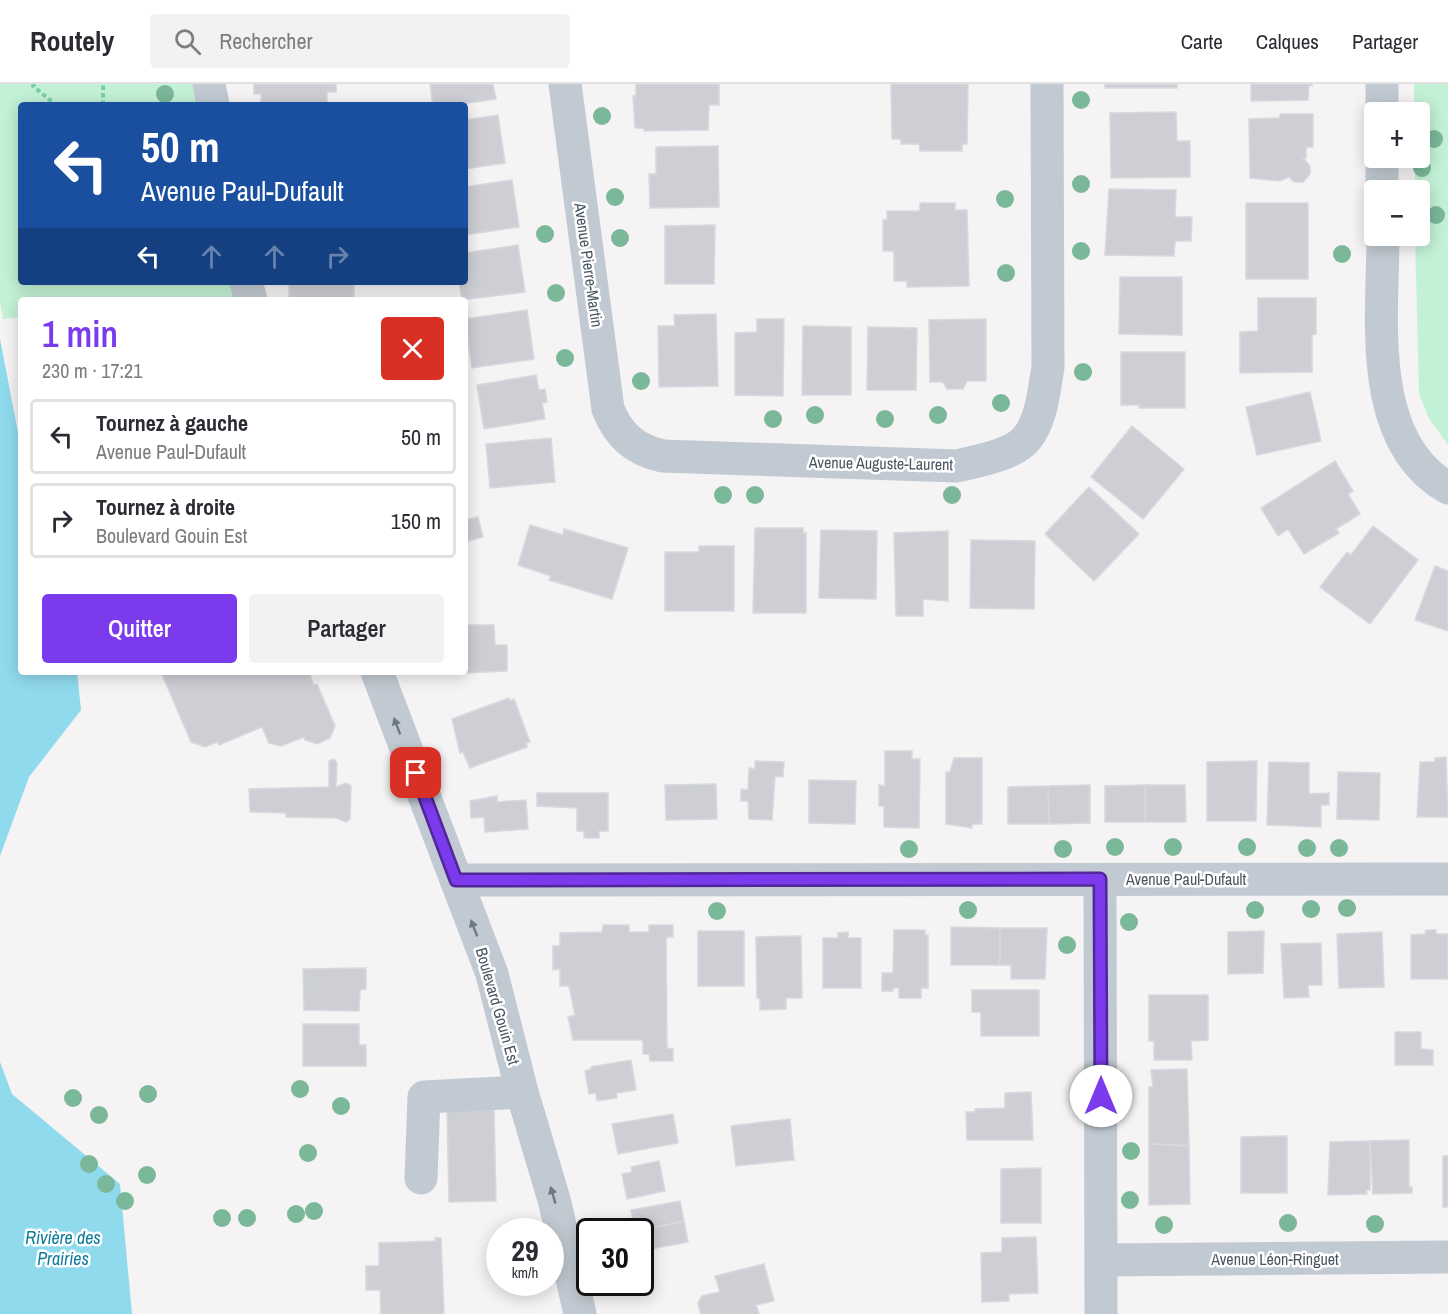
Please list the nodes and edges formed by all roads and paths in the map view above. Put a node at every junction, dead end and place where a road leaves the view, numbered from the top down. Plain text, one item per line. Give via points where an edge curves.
1 (35, 84) edge
2 (103, 84) edge
3 (209, 84) edge
4 (565, 84) edge
5 (1047, 84) edge
6 (1382, 84) edge
7 (52, 102) edge
8 (103, 102) edge
9 (212, 102) edge
10 (1382, 102) edge
11 (1383, 246) edge
12 (627, 440) joint
13 (1448, 488) edge
14 (378, 675) edge
15 (1100, 879) junction
16 (1448, 879) edge
17 (456, 880) junction
18 (522, 1092) junction
19 (421, 1178) dead end
20 (1448, 1257) edge
21 (1102, 1260) junction
22 (580, 1314) edge
23 (1101, 1314) edge

1 - 7 path
2 - 8 path
3 - 9 street
4 - 12 street, Avenue Pierre-Martin via 608,409
5 - 12 street, Avenue Auguste-Laurent via 1048,367 1040,409 1026,439 998,456 957,466 663,456 643,452
6 - 10 street
11 - 13 street via 1387,396 1396,429 1416,461
17 -> 14 street, Boulevard Gouin Est
15 - 16 street, Avenue Paul-Dufault
15 - 17 street, Avenue Paul-Dufault
15 - 21 street
18 -> 17 street, Boulevard Gouin Est via 492,974
18 - 19 street via 424,1097
22 -> 18 street, Boulevard Gouin Est via 555,1203
20 - 21 street, Avenue Léon-Ringuet
21 - 23 street

